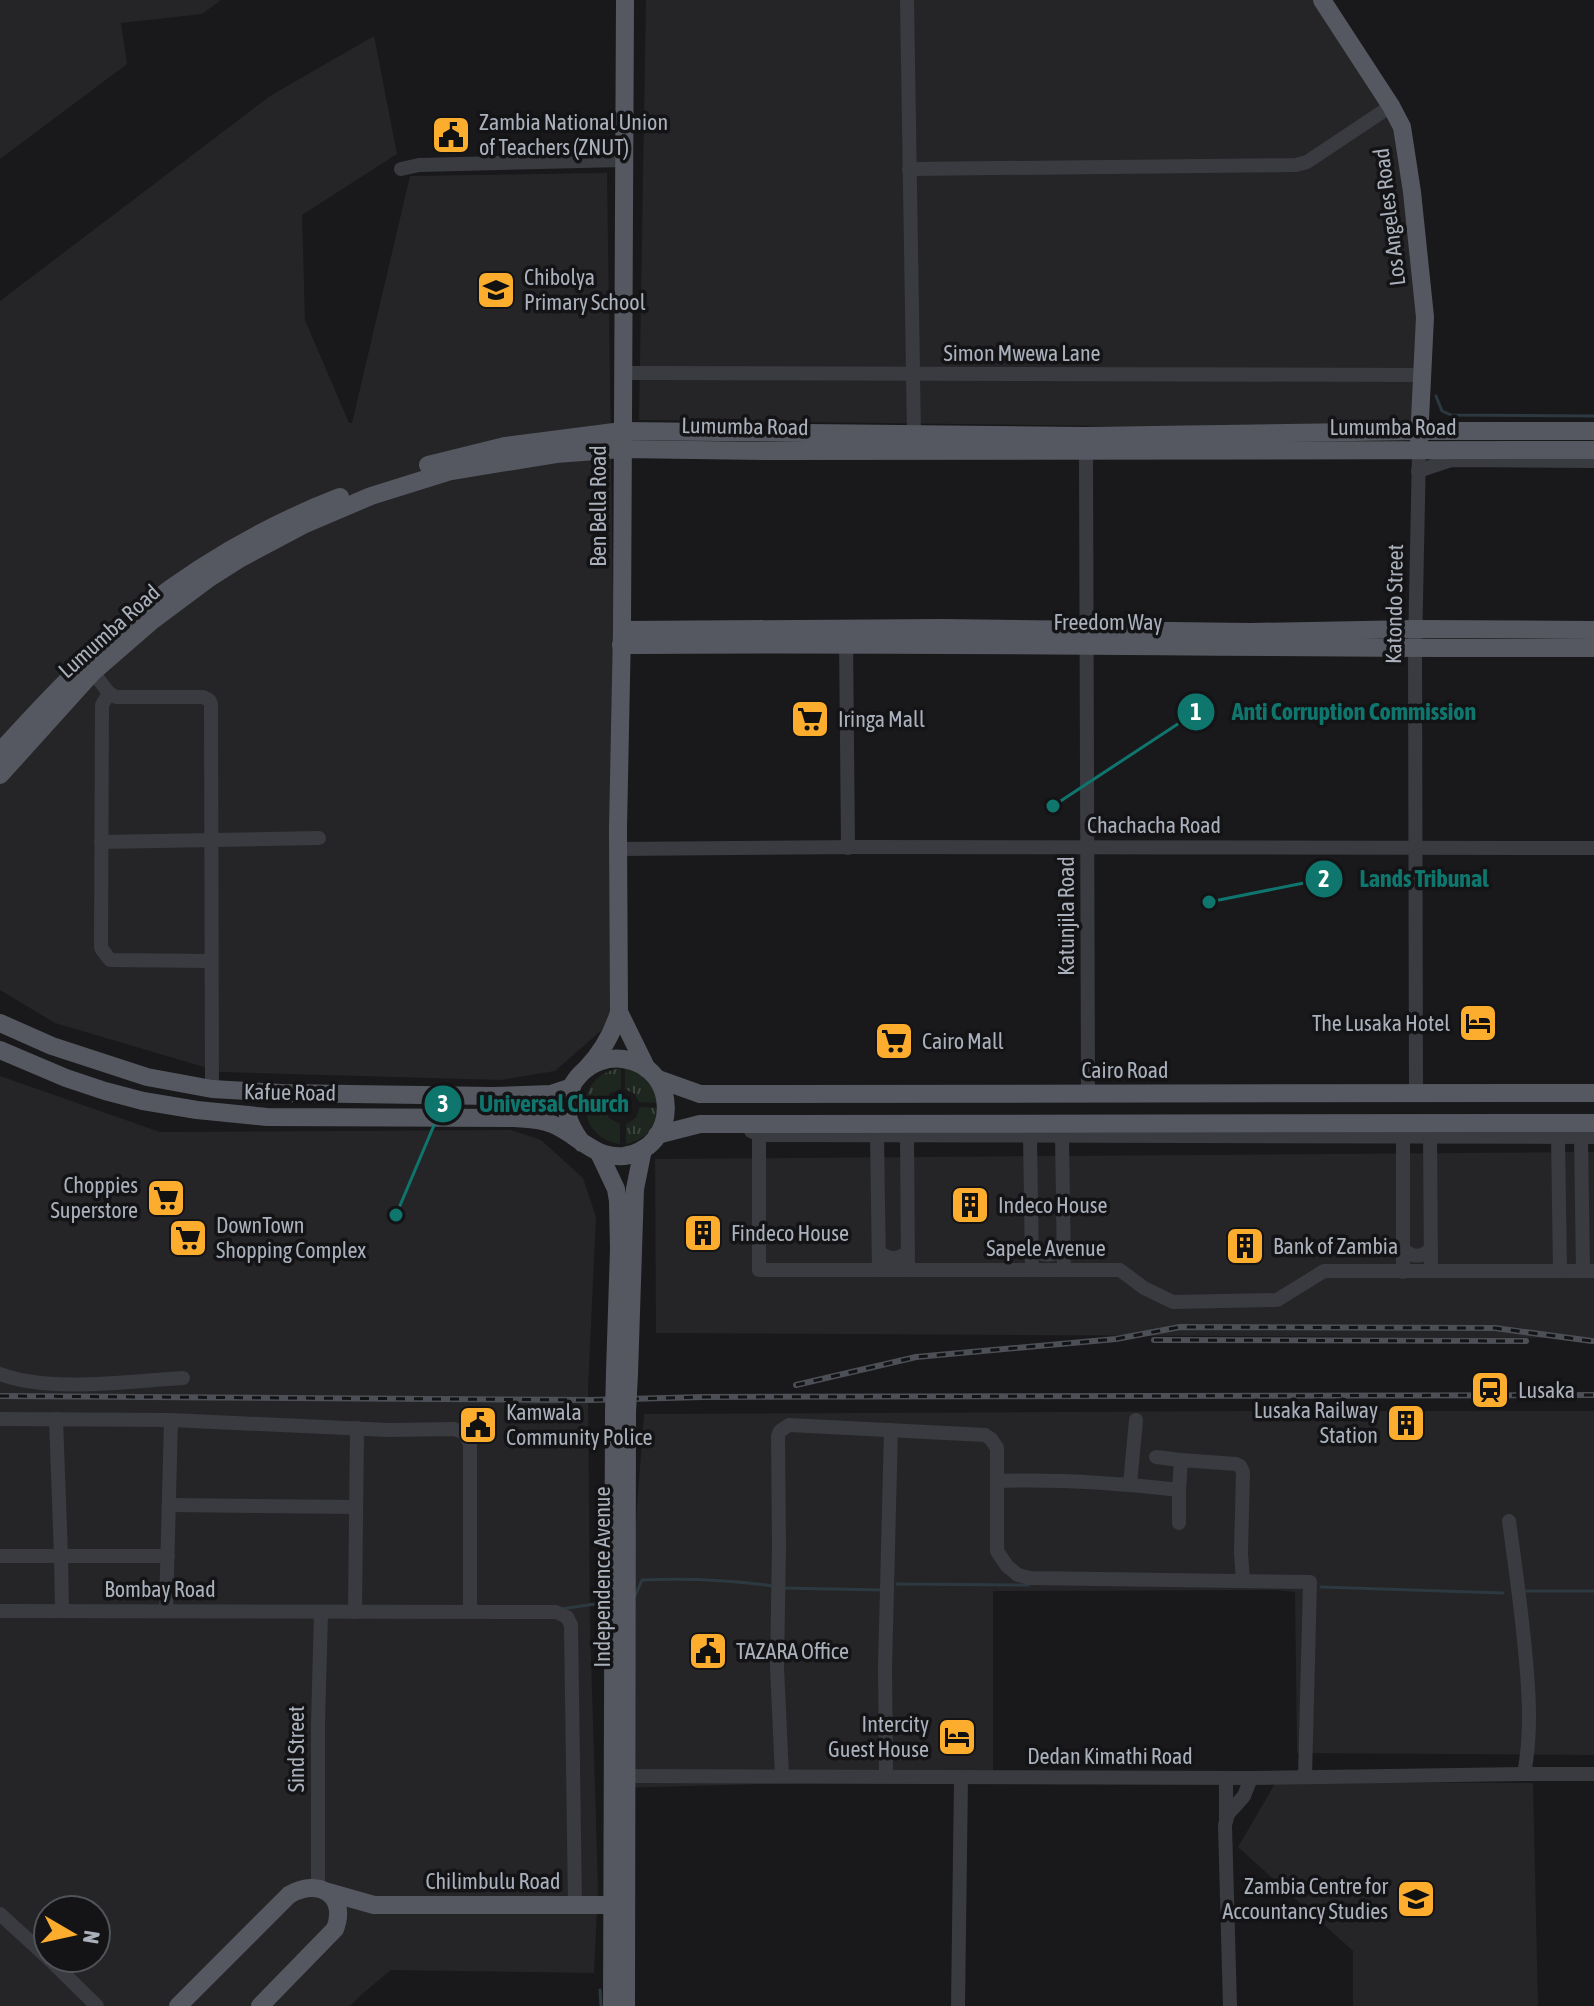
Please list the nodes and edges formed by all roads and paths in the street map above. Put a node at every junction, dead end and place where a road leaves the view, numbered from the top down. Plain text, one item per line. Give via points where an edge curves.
1 (625, 0) edge
2 (907, 0) edge
3 (1322, 0) edge
4 (1391, 106) junction
5 (623, 160) junction
6 (401, 169) dead end
7 (909, 169) junction
8 (622, 373) junction
9 (913, 375) junction
10 (1422, 375) junction
11 (1420, 431) junction
12 (1594, 431) edge
13 (914, 435) junction
14 (622, 440) junction
15 (1086, 450) junction
16 (1594, 450) edge
17 (1419, 451) junction
18 (1594, 461) edge
19 (1418, 471) junction
20 (1415, 629) junction
21 (1594, 630) edge
22 (846, 636) junction
23 (1087, 637) junction
24 (621, 638) junction
25 (1594, 648) edge
26 (1415, 649) junction
27 (89, 667) junction
28 (109, 693) junction
29 (0, 752) edge
30 (0, 775) edge
31 (319, 838) dead end
32 (212, 841) junction
33 (101, 842) junction
34 (1088, 847) junction
35 (1415, 847) junction
36 (848, 848) junction
37 (1594, 848) edge
38 (618, 849) junction
39 (211, 961) junction
40 (619, 1012) junction
41 (0, 1023) edge
42 (0, 1050) edge
43 (586, 1069) junction
44 (653, 1074) junction
45 (572, 1087) junction
46 (212, 1089) junction
47 (1416, 1093) junction
48 (1529, 1093) junction
49 (1556, 1093) junction
50 (1594, 1093) edge
51 (870, 1094) junction
52 (897, 1094) junction
53 (1088, 1094) junction
54 (1227, 1094) junction
55 (1254, 1094) junction
56 (1227, 1123) junction
57 (1254, 1123) junction
58 (1529, 1123) junction
59 (738, 1124) junction
60 (830, 1129) junction
61 (874, 1129) junction
62 (902, 1129) junction
63 (992, 1129) junction
64 (1193, 1130) junction
65 (1343, 1130) junction
66 (1453, 1130) junction
67 (1557, 1130) junction
68 (1590, 1132) edge
69 (657, 1135) junction
70 (759, 1135) junction
71 (1030, 1136) junction
72 (1062, 1136) junction
73 (1403, 1136) junction
74 (1430, 1136) junction
75 (582, 1143) junction
76 (643, 1149) junction
77 (599, 1153) junction
78 (1032, 1248) junction
79 (1063, 1249) junction
80 (1403, 1249) junction
81 (1431, 1249) junction
82 (1559, 1250) junction
83 (1583, 1250) junction
84 (879, 1252) junction
85 (908, 1252) junction
86 (879, 1270) junction
87 (908, 1270) junction
88 (1032, 1270) junction
89 (1064, 1270) junction
90 (1431, 1271) junction
91 (1560, 1271) junction
92 (1588, 1271) edge
93 (1403, 1272) junction
94 (622, 1373) junction
95 (0, 1374) edge
96 (183, 1378) dead end
97 (621, 1412) junction
98 (0, 1419) edge
99 (56, 1419) junction
100 (171, 1420) junction
101 (1136, 1420) dead end
102 (357, 1428) junction
103 (891, 1430) junction
104 (1156, 1457) dead end
105 (1181, 1460) junction
106 (997, 1481) junction
107 (1130, 1484) junction
108 (1179, 1490) junction
109 (169, 1505) junction
110 (356, 1507) junction
111 (1509, 1521) dead end
112 (1179, 1523) dead end
113 (0, 1556) edge
114 (61, 1556) junction
115 (168, 1556) junction
116 (1243, 1581) junction
117 (0, 1611) edge
118 (62, 1611) junction
119 (166, 1611) junction
120 (321, 1612) junction
121 (355, 1612) junction
122 (470, 1612) junction
123 (1524, 1774) junction
124 (1594, 1774) edge
125 (626, 1776) junction
126 (782, 1776) junction
127 (886, 1776) junction
128 (1305, 1777) junction
129 (961, 1778) junction
130 (1226, 1778) junction
131 (1251, 1778) junction
132 (1226, 1819) junction
133 (323, 1890) junction
134 (374, 1905) junction
135 (575, 1905) junction
136 (611, 1905) junction
137 (0, 1914) edge
138 (339, 1921) junction
139 (32, 1943) edge
140 (64, 1974) edge
141 (97, 2006) edge
142 (178, 2006) edge
143 (260, 2006) edge
144 (612, 2006) edge
145 (626, 2006) edge
146 (958, 2006) edge
147 (1230, 2006) edge

1 - 5 main road, Ben Bella Road
2 - 7 street
3 - 4 main road, Los Angeles Road
4 - 7 street via 1296,165
4 - 10 main road, Los Angeles Road via 1402,127 1412,192 1425,317
5 - 6 street
5 - 8 main road, Ben Bella Road
7 - 9 street
8 - 9 street, Simon Mwewa Lane
8 - 14 main road, Ben Bella Road
9 - 10 street, Simon Mwewa Lane
9 - 13 street
10 - 11 main road, Los Angeles Road
11 - 12 main road, Lumumba Road
11 - 13 main road, Lumumba Road
11 - 17 main road, Los Angeles Road
13 - 14 main road, Lumumba Road
14 - 15 main road, Lumumba Road via 771,451
14 - 24 main road, Ben Bella Road
14 - 27 main road, Lumumba Road via 505,446 445,460 316,506 201,568 142,610
15 - 17 main road, Lumumba Road
15 - 23 street, Katunjila Road
16 - 17 main road, Lumumba Road
17 - 19 street, Katondo Street
18 - 19 street via 1451,460
19 - 20 street, Katondo Street
20 - 21 main road, Freedom Way
20 - 23 main road, Freedom Way
20 - 26 street, Katondo Street
22 - 23 main road, Freedom Way
22 - 24 main road, Freedom Way
22 - 36 street
23 - 26 main road, Freedom Way
23 - 34 street, Katunjila Road
24 - 38 main road, Ben Bella Road
25 - 26 main road, Freedom Way
26 - 35 street, Katondo Street
27 - 28 street
27 - 29 main road, Lumumba Road
27 - 30 main road, Lumumba Road
28 - 32 street via 209,700
28 - 33 street via 102,705
31 - 32 street
32 - 33 street
32 - 39 street
33 - 39 street via 101,948 110,960
34 - 35 street, Chachacha Road
34 - 36 street, Chachacha Road
34 - 53 street, Katunjila Road
35 - 37 street, Chachacha Road
35 - 47 street, Katondo Street
36 - 38 street, Chachacha Road
38 - 40 main road, Ben Bella Road
39 - 46 street
40 - 43 main road, Ben Bella Road via 607,1043
40 - 44 main road, Ben Bella Road
41 - 46 main road, Kafue Road via 147,1077
42 - 75 main road, Kafue Road via 66,1078 165,1105 267,1117 528,1119 552,1124
43 - 44 main road via 616,1059
43 - 45 main road
44 - 51 main road, Cairo Road via 700,1094
44 - 69 main road via 667,1103
45 - 46 main road, Kafue Road via 551,1094 493,1096
45 - 75 main road via 568,1116
47 - 48 main road, Cairo Road
47 - 55 main road, Cairo Road
48 - 49 main road, Cairo Road
48 - 58 main road via 1536,1109
49 - 50 main road, Cairo Road
49 - 67 main road via 1548,1109
51 - 52 main road, Cairo Road
51 - 61 main road via 876,1101
52 - 53 main road, Cairo Road
52 - 62 main road via 889,1110
53 - 54 main road, Cairo Road
54 - 55 main road, Cairo Road
54 - 56 main road via 1235,1109
55 - 57 main road via 1247,1109
56 - 57 main road
56 - 64 main road
57 - 65 main road
58 - 66 main road
58 - 67 main road
59 - 60 main road
59 - 69 main road via 700,1124
59 - 70 street
60 - 61 main road
60 - 70 street
61 - 62 main road
61 - 84 street
62 - 63 main road
62 - 85 street
63 - 64 main road
63 - 71 street
64 - 65 street
64 - 72 street
65 - 66 main road
65 - 73 street
66 - 67 street
66 - 74 street
67 - 68 main road
67 - 82 street
68 - 83 street
69 - 76 main road
70 - 86 street, Sapele Avenue via 759,1270
71 - 72 street
71 - 78 street
72 - 79 street
73 - 74 street
73 - 80 street
74 - 81 street
75 - 77 main road
76 - 77 main road via 626,1155
76 - 94 main road, Independence Avenue via 635,1189
77 - 94 main road, Independence Avenue via 618,1201
78 - 79 street via 1047,1256
78 - 88 street
79 - 89 street
80 - 81 street via 1417,1256
80 - 93 street
81 - 90 street
82 - 83 street via 1571,1258
82 - 91 street
83 - 92 street
84 - 85 street via 893,1259
84 - 86 street
85 - 87 street
86 - 87 street, Sapele Avenue
87 - 88 street, Sapele Avenue
88 - 89 street, Sapele Avenue
89 - 93 street, Sapele Avenue via 1120,1270 1173,1302 1277,1300 1324,1271
90 - 91 street, Sapele Avenue
90 - 93 street, Sapele Avenue
91 - 92 street, Sapele Avenue
94 - 97 main road, Independence Avenue, bridge
95 - 96 street via 70,1384
97 - 125 main road, Independence Avenue
97 - 136 main road, Independence Avenue
98 - 99 street
99 - 100 street
99 - 114 street
100 - 102 street
100 - 109 street
101 - 107 street
102 - 110 street
102 - 122 street via 465,1433 470,1444
103 - 106 street via 985,1435 997,1448
103 - 126 street via 789,1425 778,1436
103 - 127 street
104 - 105 street
105 - 108 street
105 - 116 street via 1236,1464 1243,1472
106 - 107 street
106 - 116 street via 997,1551 1018,1575
107 - 108 street
108 - 112 street
109 - 110 street
109 - 115 street
110 - 121 street
111 - 123 street via 1530,1699
113 - 114 street
114 - 115 street
114 - 118 street
115 - 119 street
116 - 128 street via 1310,1582
117 - 118 street, Bombay Road
118 - 119 street, Bombay Road
119 - 120 street, Bombay Road
120 - 121 street, Bombay Road
120 - 133 street, Sind Street
121 - 122 street, Bombay Road
122 - 135 street, Bombay Road via 556,1612 571,1625
123 - 124 street, Dedan Kimathi Road
123 - 128 street, Dedan Kimathi Road
125 - 126 street, Dedan Kimathi Road
125 - 145 main road, Independence Avenue
126 - 127 street, Dedan Kimathi Road
127 - 129 street, Dedan Kimathi Road
128 - 131 street, Dedan Kimathi Road
129 - 130 street, Dedan Kimathi Road
129 - 146 street
130 - 131 street, Dedan Kimathi Road
130 - 132 street
131 - 132 street
132 - 147 street
133 - 134 main road, Chilimbulu Road
133 - 138 main road via 337,1905
133 - 142 main road via 306,1887 289,1895
134 - 135 main road, Chilimbulu Road
134 - 138 main road, Chilimbulu Road
135 - 136 main road, Chilimbulu Road
136 - 144 main road, Independence Avenue
137 - 139 street
138 - 143 main road, Chilimbulu Road
140 - 141 street

